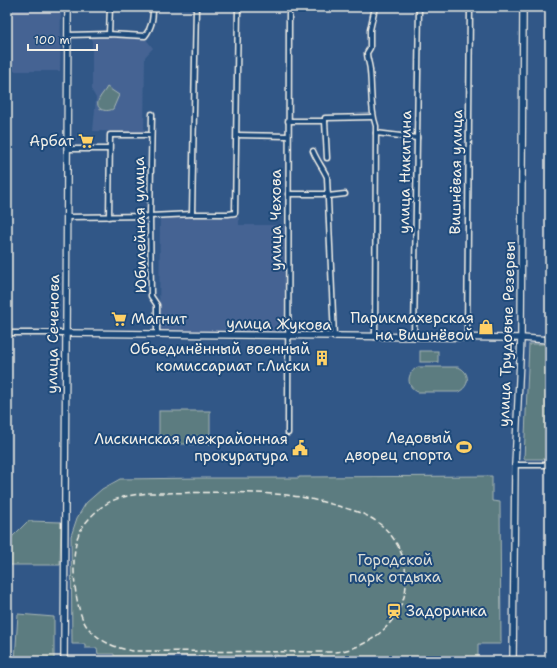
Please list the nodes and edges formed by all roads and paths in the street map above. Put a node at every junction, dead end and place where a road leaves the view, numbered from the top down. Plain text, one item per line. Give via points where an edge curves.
1 (68, 7) edge
2 (110, 7) edge
3 (153, 7) edge
4 (196, 7) edge
5 (238, 7) edge
6 (289, 7) edge
7 (375, 7) edge
8 (419, 7) edge
9 (470, 7) edge
10 (523, 7) edge
11 (109, 34) junction
12 (68, 35) junction
13 (152, 114) dead end
14 (373, 117) junction
15 (288, 121) junction
16 (325, 121) junction
17 (376, 133) junction
18 (151, 135) junction
19 (237, 135) junction
20 (288, 136) junction
21 (417, 138) junction
22 (109, 148) junction
23 (67, 149) junction
24 (313, 151) dead end
25 (326, 158) dead end
26 (288, 194) junction
27 (345, 194) dead end
28 (328, 195) junction
29 (192, 214) junction
30 (66, 216) junction
31 (150, 216) junction
32 (109, 217) junction
33 (7, 333) edge
34 (66, 333) junction
35 (157, 334) junction
36 (289, 336) junction
37 (334, 337) junction
38 (375, 337) junction
39 (414, 337) junction
40 (467, 338) junction
41 (521, 338) junction
42 (550, 340) edge
43 (288, 433) dead end
44 (515, 465) junction
45 (550, 465) edge
46 (64, 661) edge
47 (513, 661) edge

1 - 12 main road, улица Сеченова
2 - 11 street
3 - 11 street via 152,25 145,36
4 - 29 street
5 - 19 street
6 - 15 street, улица Чехова
7 - 14 street via 370,30 370,48 367,53
8 - 21 street, улица Никитина
9 - 40 street, Вишнёвая улица
10 - 41 main road, улица Трудовые Резервы
11 - 12 street
12 - 23 main road, улица Сеченова
13 - 18 street, Юбилейная улица
14 - 16 street via 325,118
14 - 17 street
15 - 16 street
15 - 20 street, улица Чехова
16 - 25 street
17 - 21 street
17 - 38 street
18 - 22 street via 110,135
18 - 31 street, Юбилейная улица
19 - 20 street
19 - 29 street via 235,213
20 - 26 street, улица Чехова
21 - 39 street, улица Никитина
22 - 23 street
22 - 32 street
23 - 30 main road, улица Сеченова
24 - 28 street via 328,177
26 - 28 street
26 - 36 street, улица Чехова
27 - 28 street
28 - 37 street
29 - 31 street
30 - 32 street
30 - 34 main road, улица Сеченова
31 - 32 street
31 - 35 street, Юбилейная улица via 151,296 157,305
33 - 34 street, улица Жукова
34 - 35 main road, улица Жукова
34 - 46 main road, улица Сеченова
35 - 36 main road, улица Жукова
36 - 37 main road, улица Жукова
36 - 43 street, улица Чехова
37 - 38 main road, улица Жукова
38 - 39 main road, улица Жукова
39 - 40 main road, улица Жукова
40 - 41 main road, улица Жукова
41 - 42 main road, улица Жукова
41 - 44 main road, улица Трудовые Резервы
44 - 45 street
44 - 47 main road, улица Трудовые Резервы

